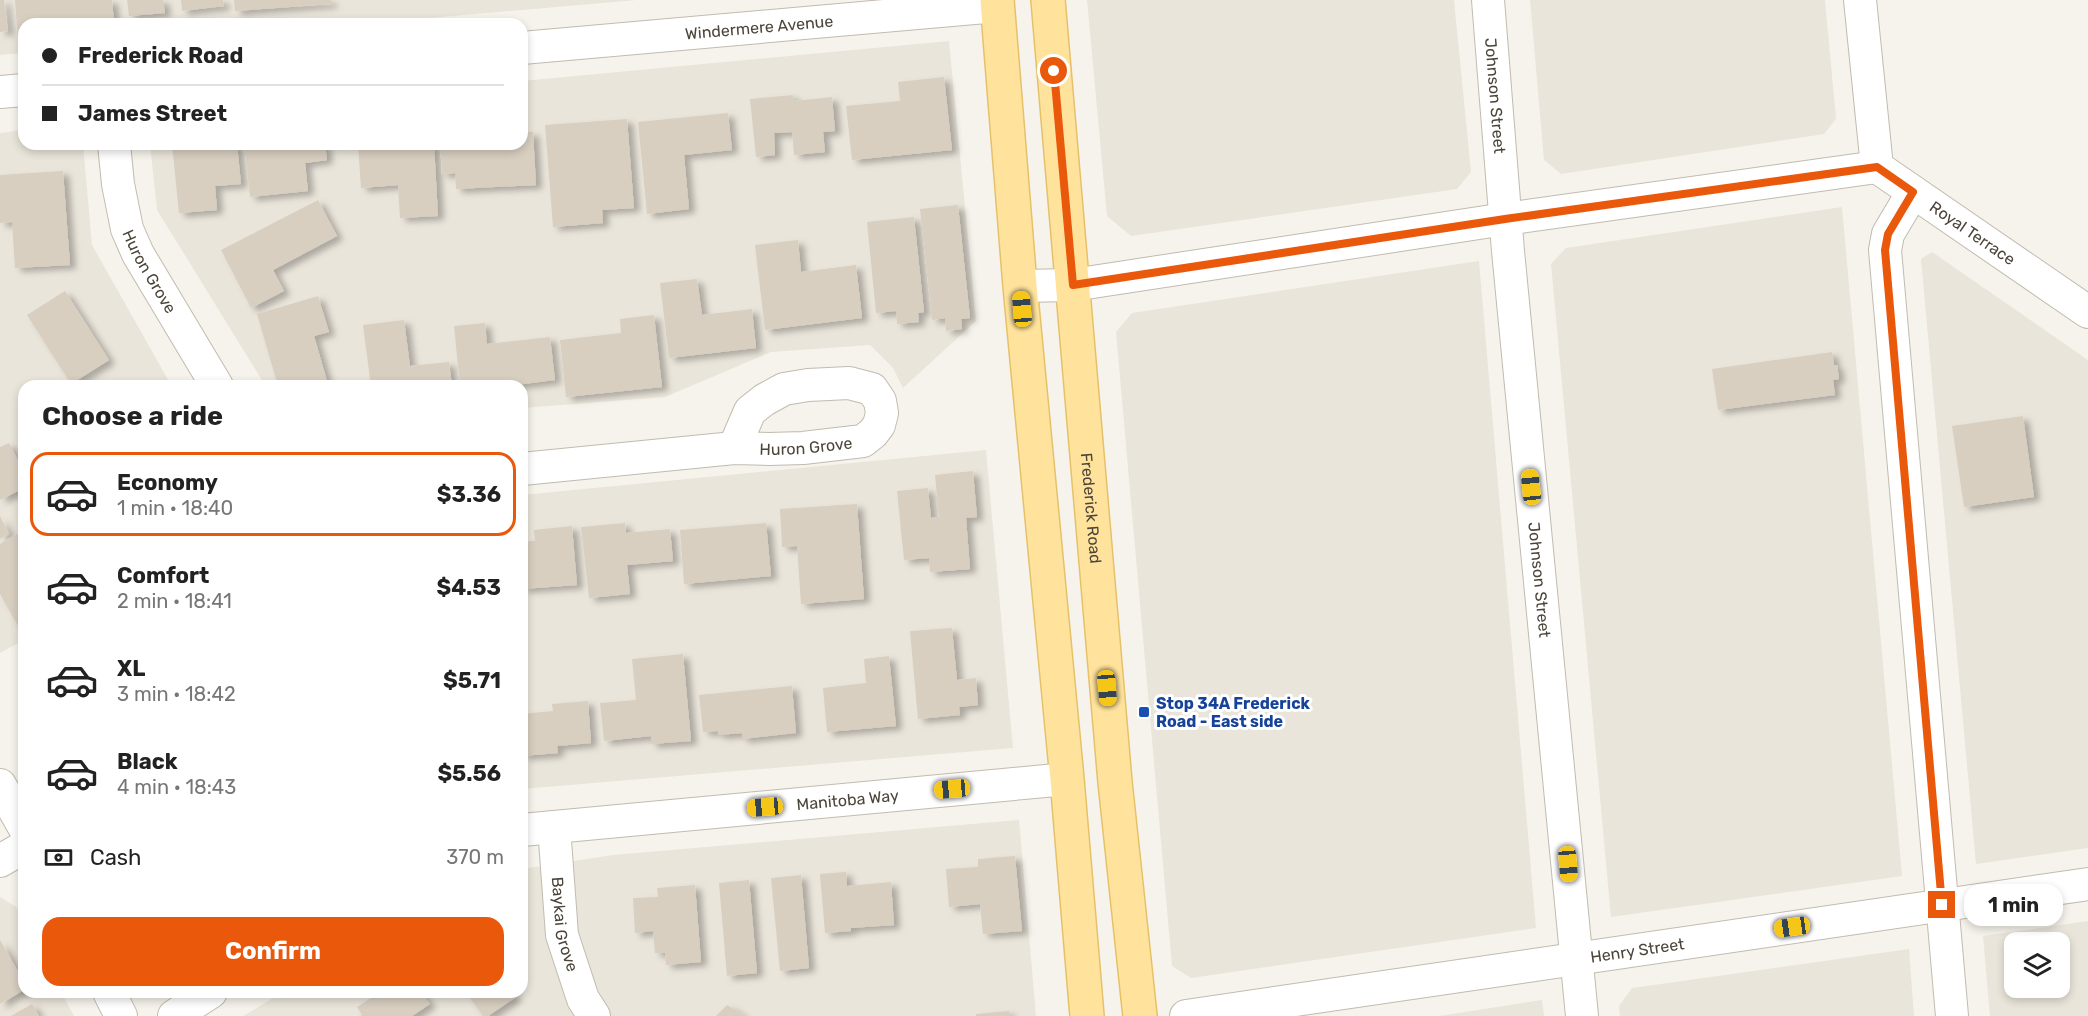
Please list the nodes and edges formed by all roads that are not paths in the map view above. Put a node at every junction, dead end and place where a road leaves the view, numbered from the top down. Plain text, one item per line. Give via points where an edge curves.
1 (1048, 0) edge
2 (1488, 0) edge
3 (1860, 0) edge
4 (997, 3) edge
5 (766, 14) edge
6 (528, 47) edge
7 (18, 90) edge
8 (0, 92) edge
9 (115, 150) edge
10 (1877, 167) junction
11 (1913, 192) junction
12 (1505, 219) junction
13 (1073, 285) junction
14 (1020, 286) junction
15 (2088, 312) edge
16 (213, 380) edge
17 (734, 448) dead end
18 (528, 468) edge
19 (1067, 779) junction
20 (0, 784) edge
21 (18, 816) edge
22 (554, 827) junction
23 (528, 829) edge
24 (18, 850) edge
25 (0, 861) edge
26 (2088, 884) edge
27 (1942, 905) junction
28 (1577, 959) junction
29 (112, 998) edge
30 (202, 998) edge
31 (121, 1016) edge
32 (174, 1016) edge
33 (594, 1016) edge
34 (1087, 1016) edge
35 (1140, 1016) edge
36 (1185, 1016) edge
37 (1582, 1016) edge
38 (1952, 1016) edge

1 - 13 main road, Frederick Road
2 - 12 street, Johnson Street
3 - 10 street
4 - 5 street, Windermere Avenue
4 - 14 main road
5 - 6 street, Windermere Avenue
7 - 8 street
9 - 16 street, Huron Grove via 127,229
10 - 11 street, Royal Terrace
10 - 12 street
11 - 15 street, Royal Terrace
11 - 27 street via 1888,234 1885,250
12 - 13 street
12 - 28 street, Johnson Street
13 - 14 street
13 - 35 main road, Frederick Road via 1115,783
14 - 19 main road
17 - 18 street
19 - 22 street, Manitoba Way
19 - 34 main road
20 - 21 street
22 - 23 street, Manitoba Way
22 - 33 street, Baykai Grove via 562,935 583,999
24 - 25 street
26 - 27 street, Henry Street
27 - 28 street, Henry Street
27 - 38 street
28 - 36 street, Henry Street
28 - 37 street, Johnson Street
29 - 31 street
30 - 32 street

